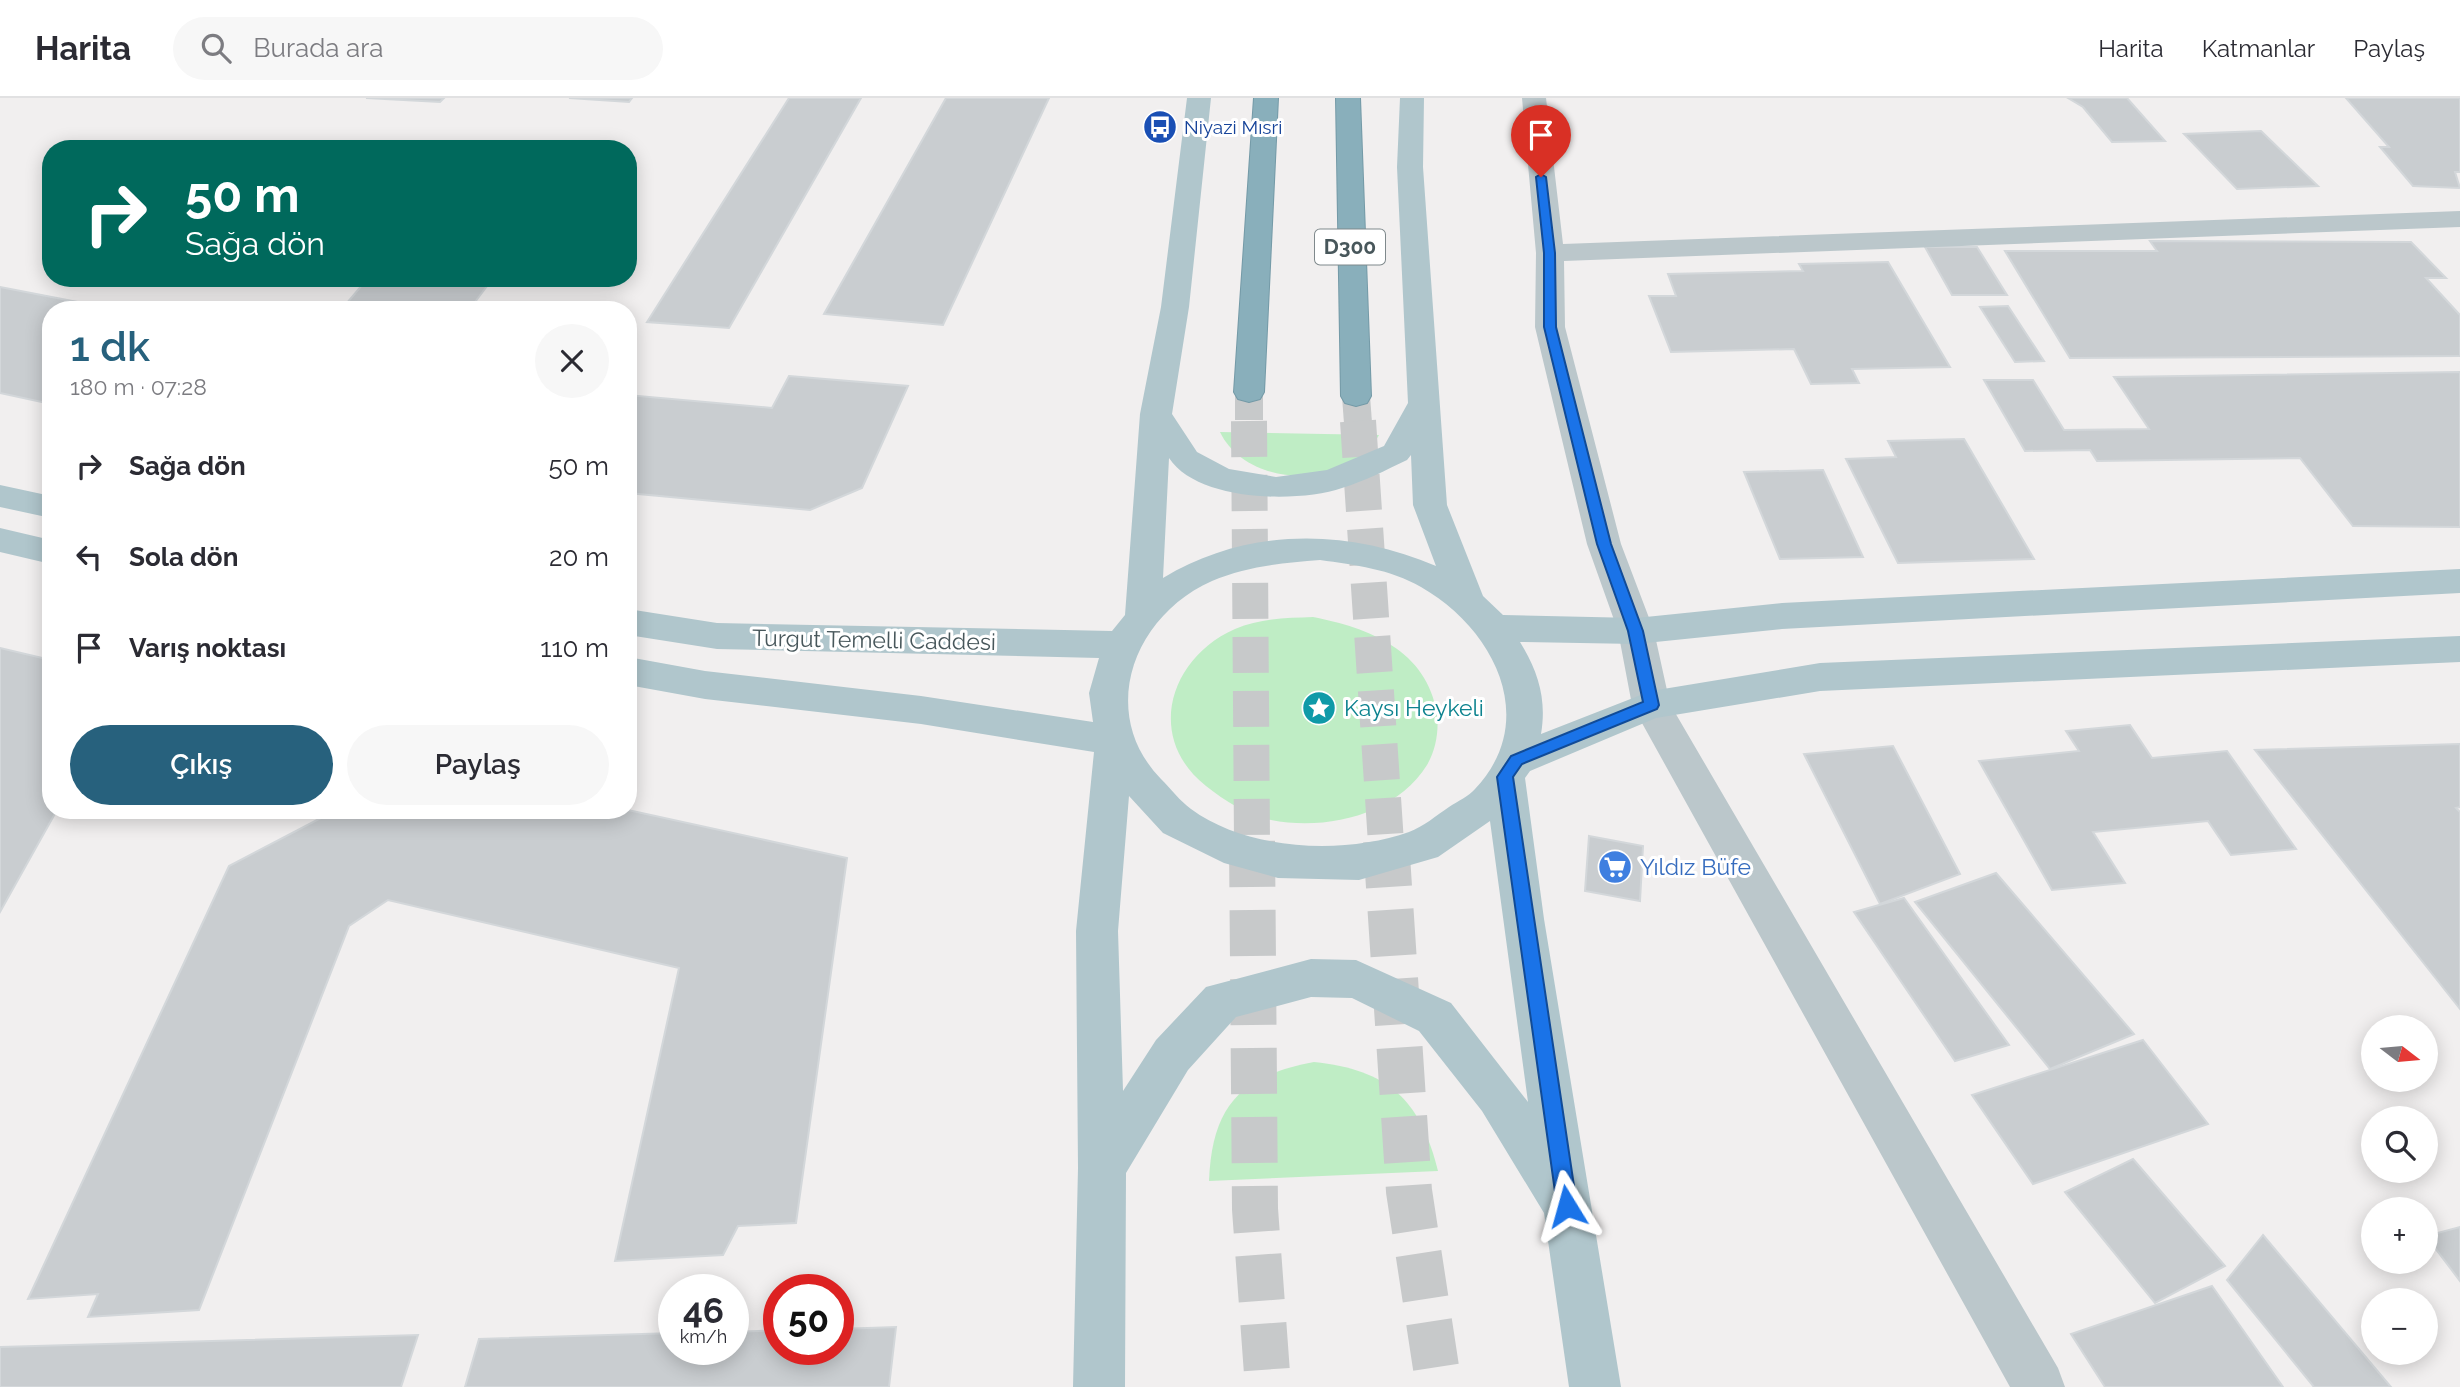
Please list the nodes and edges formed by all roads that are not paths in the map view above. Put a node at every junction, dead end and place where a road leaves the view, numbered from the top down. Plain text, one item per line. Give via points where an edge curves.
1 (1199, 98) edge
2 (1266, 98) edge
3 (1348, 98) edge
4 (1412, 98) edge
5 (1534, 98) edge
6 (2460, 219) edge
7 (1550, 253) junction
8 (1249, 392) tunnel mouth
9 (1356, 396) tunnel mouth
10 (1422, 406) junction
11 (1156, 414) junction
12 (0, 496) edge
13 (42, 505) edge
14 (0, 540) edge
15 (42, 550) edge
16 (2460, 581) edge
17 (1468, 602) junction
18 (637, 623) edge
19 (1494, 628) junction
20 (1636, 631) junction
21 (1132, 632) junction
22 (2460, 649) edge
23 (637, 673) edge
24 (1651, 705) junction
25 (1114, 740) junction
26 (1511, 768) junction
27 (1102, 1168) junction
28 (1567, 1206) junction
29 (1099, 1387) edge
30 (1595, 1387) edge
31 (2039, 1387) edge

1 - 11 main road via 1175,307
2 - 8 highway
3 - 9 highway, D300
4 - 10 main road via 1410,167
5 - 7 street
6 - 7 street
7 - 20 street via 1550,327 1604,544
10 - 11 main road via 1396,453 1333,480 1276,488 1220,478 1186,459
10 - 17 main road via 1430,505
11 - 21 main road
12 - 13 main road
14 - 15 main road
16 - 20 main road via 1782,616
17 - 19 main road
17 - 21 main road via 1433,578 1398,563 1320,548 1253,554 1198,573 1161,596
18 - 21 main road, Turgut Temelli Caddesi via 717,636
19 - 20 main road
19 - 26 main road via 1518,670 1526,712
20 - 24 street
21 - 25 main road via 1108,693
22 - 24 main road via 1820,677
23 - 25 main road
24 - 26 main road
24 - 31 street
25 - 26 main road via 1129,771 1177,821 1238,851 1278,861 1359,863 1424,845 1489,801
25 - 27 main road via 1097,931
26 - 28 main road
27 - 28 main road via 1172,1055 1222,1001 1311,978 1356,979 1435,1017 1498,1096
27 - 29 main road
28 - 30 main road

